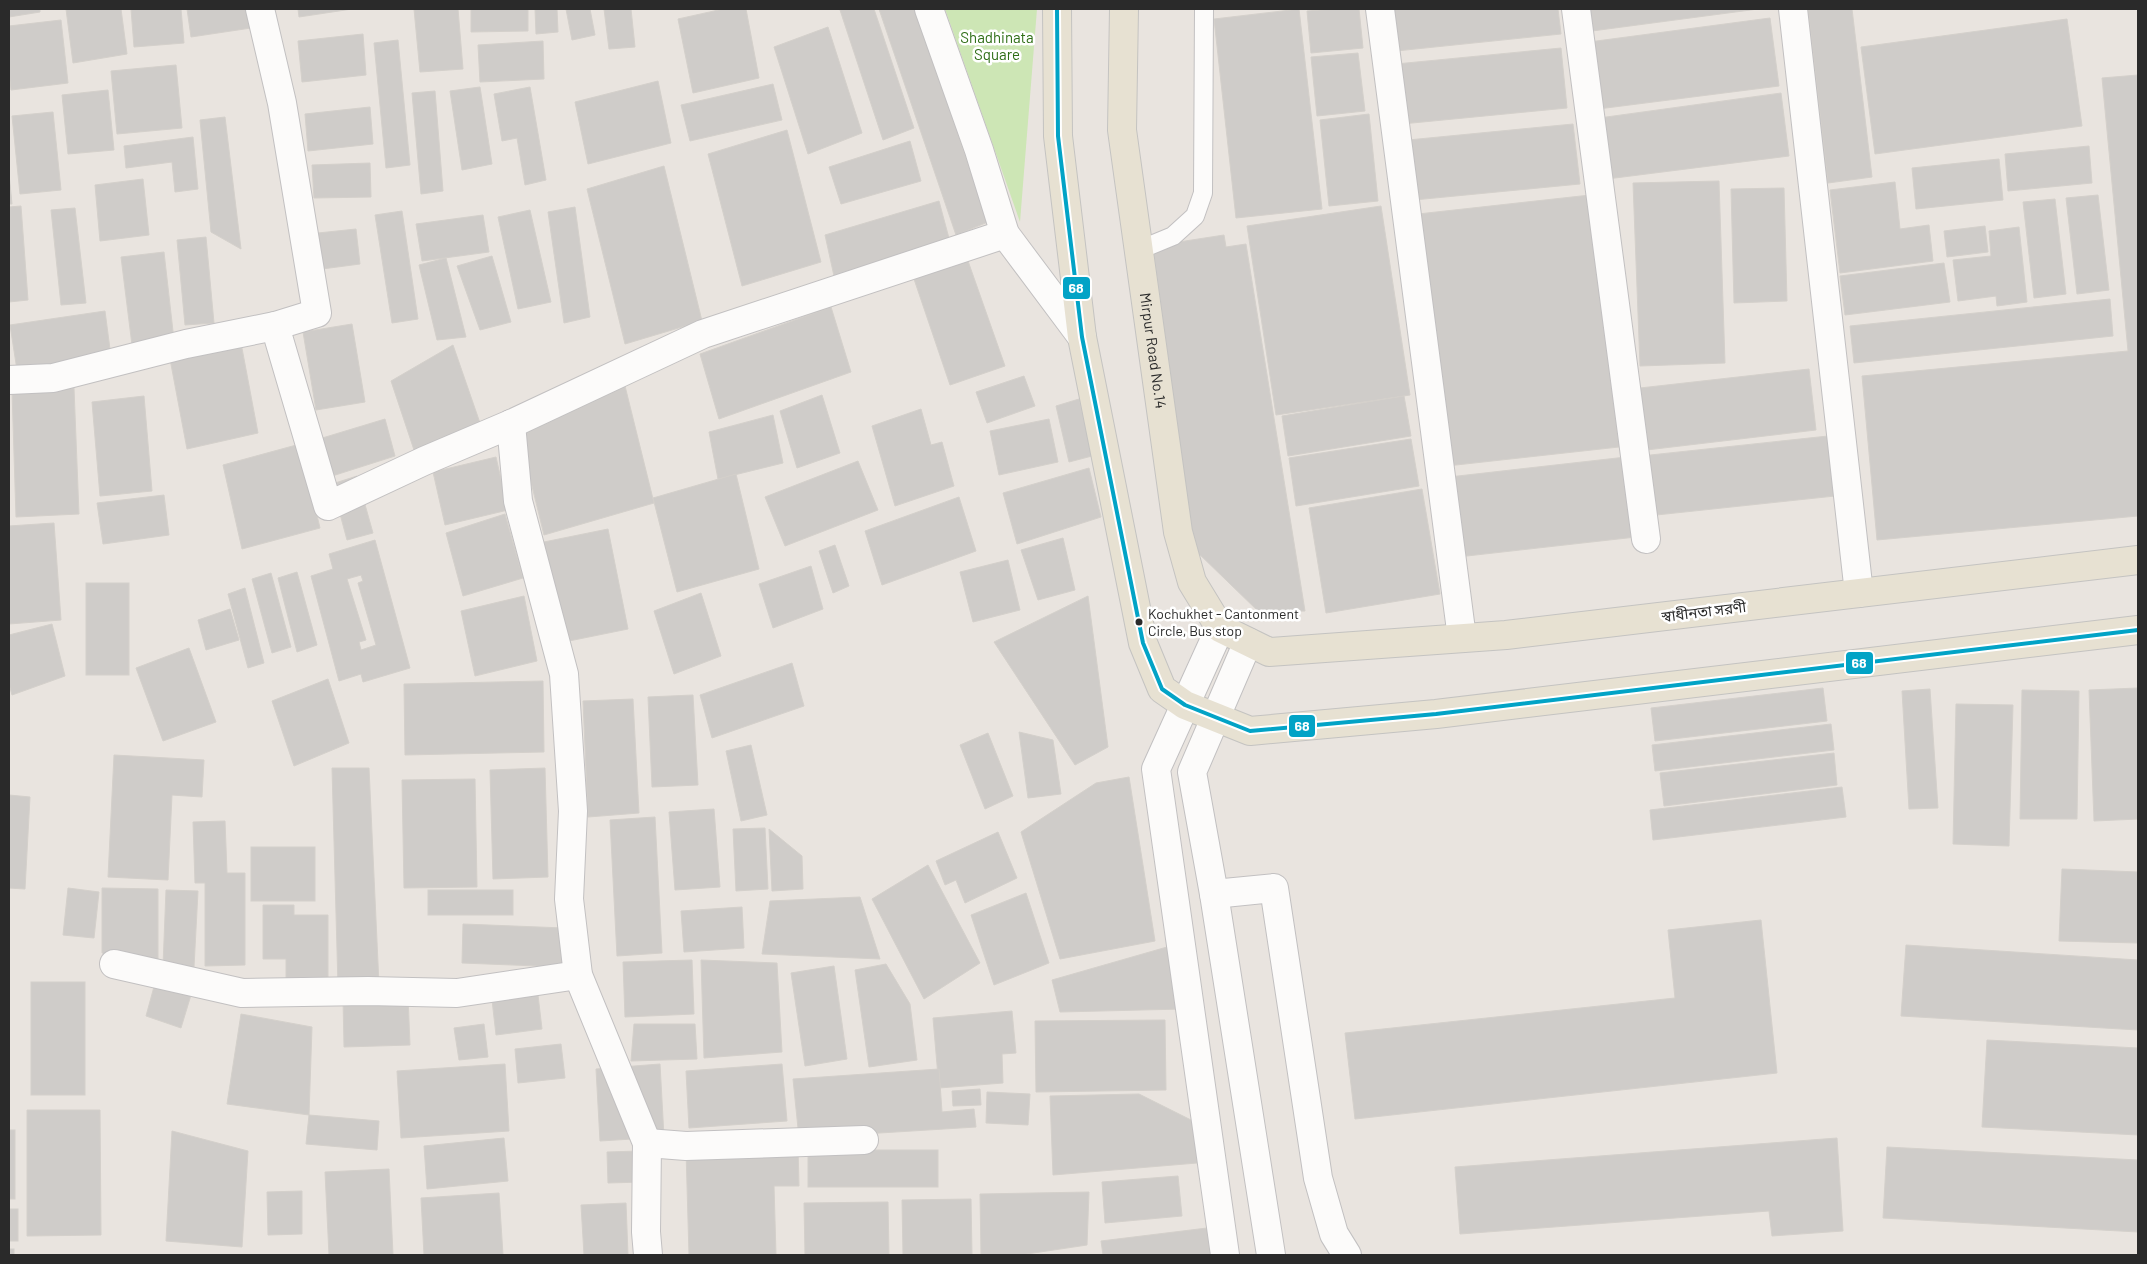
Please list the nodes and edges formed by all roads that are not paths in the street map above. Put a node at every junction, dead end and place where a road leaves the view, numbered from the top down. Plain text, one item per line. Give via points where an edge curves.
1 (260, 9) edge
2 (929, 9) edge
3 (1057, 9) edge
4 (1124, 9) edge
5 (1204, 9) edge
6 (1380, 9) edge
7 (1576, 9) edge
8 (1793, 9) edge
9 (1005, 234) junction
10 (1139, 250) junction
11 (275, 326) junction
12 (1082, 337) junction
13 (9, 380) edge
14 (511, 424) junction
15 (1646, 539) dead end
16 (2138, 560) edge
17 (1859, 593) junction
18 (1220, 628) junction
19 (2138, 630) edge
20 (1462, 638) junction
21 (1259, 647) junction
22 (1184, 705) junction
23 (1215, 718) junction
24 (1214, 894) junction
25 (114, 964) dead end
26 (578, 975) junction
27 (864, 1140) dead end
28 (647, 1143) junction
29 (648, 1255) edge
30 (1225, 1255) edge
31 (1271, 1255) edge
32 (1346, 1255) edge

1 - 11 street via 282,103 317,313
2 - 9 street
3 - 12 main road via 1058,136
4 - 10 main road, Mirpur Road No.14 via 1122,130
5 - 10 lane via 1203,193 1195,216 1173,236
6 - 20 street
7 - 15 street
8 - 17 street
9 - 12 street
9 - 14 street via 703,334
10 - 18 main road, Mirpur Road No.14 via 1178,532 1192,582
11 - 13 street via 186,344 53,378
11 - 14 street via 328,506
12 - 22 main road via 1144,644 1162,689
14 - 26 street via 518,501 564,674 573,811 569,900
16 - 17 main road, স্বাধীনতা সরণী
17 - 20 main road, স্বাধীনতা সরণী
18 - 21 main road
18 - 22 street
19 - 23 main road via 1436,714 1269,730 1250,731
20 - 21 main road, স্বাধীনতা সরণী
21 - 23 street
22 - 23 main road
22 - 30 street via 1156,769
23 - 24 street via 1192,772
24 - 31 street
24 - 32 street via 1274,888 1318,1178 1334,1234
25 - 26 street via 242,993 457,993
26 - 28 street
27 - 28 street via 686,1146
28 - 29 street

